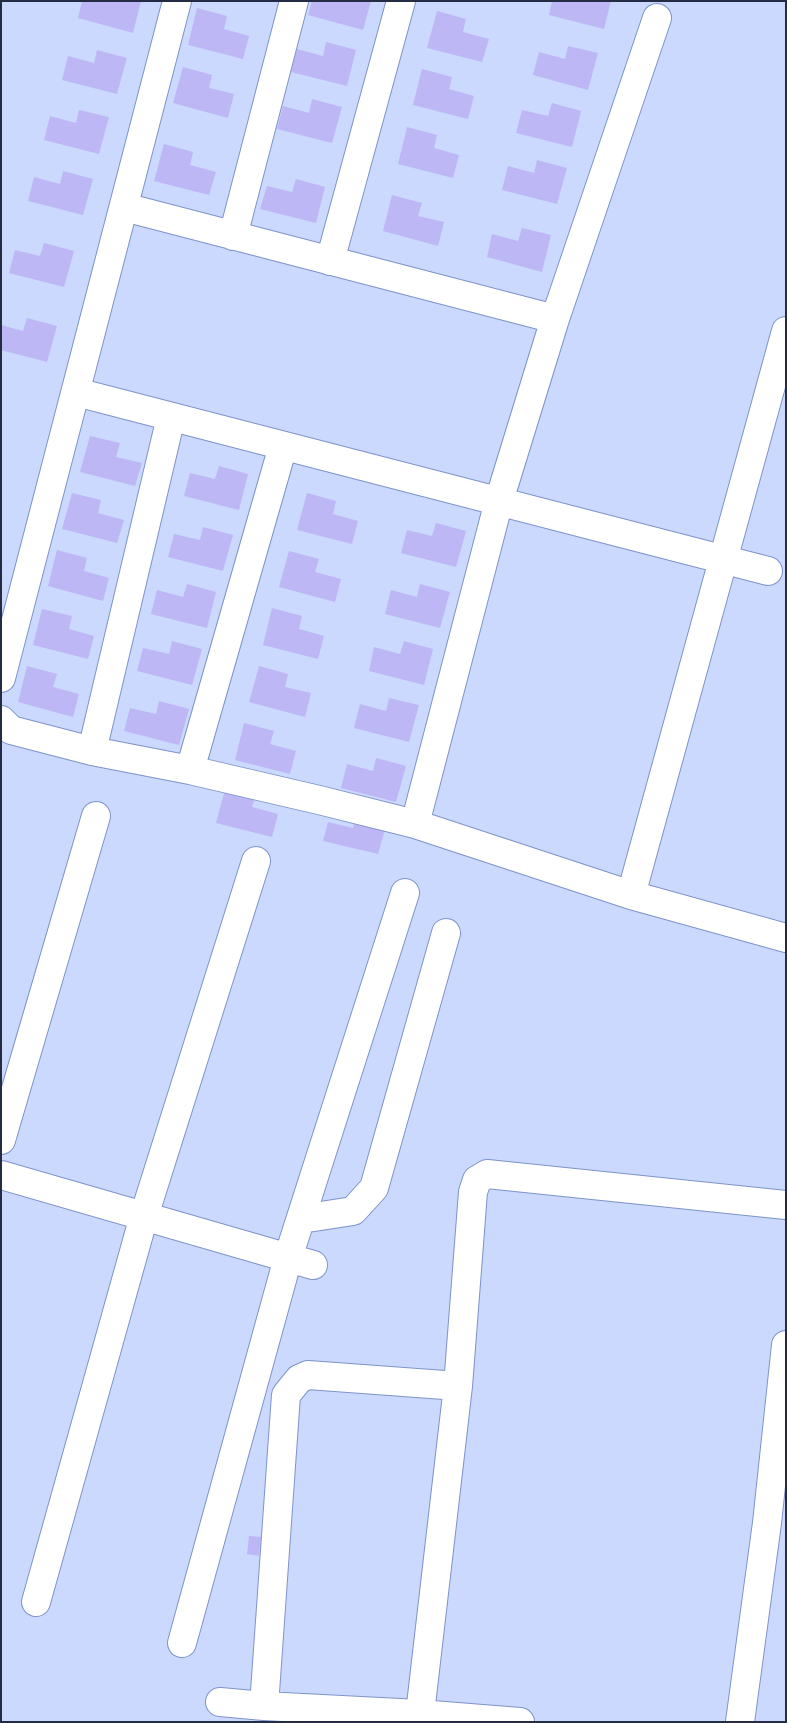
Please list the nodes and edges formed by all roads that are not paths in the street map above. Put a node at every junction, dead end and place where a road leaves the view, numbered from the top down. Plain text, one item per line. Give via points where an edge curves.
1 (177, 1) edge
2 (294, 1) edge
3 (401, 1) edge
4 (657, 18) dead end
5 (124, 207) junction
6 (233, 236) junction
7 (330, 261) junction
8 (555, 319) junction
9 (786, 331) edge
10 (76, 392) junction
11 (171, 417) junction
12 (283, 446) junction
13 (498, 501) junction
14 (722, 559) junction
15 (768, 571) dead end
16 (1, 678) edge
17 (1, 720) edge
18 (92, 751) junction
19 (190, 770) junction
20 (96, 816) dead end
21 (415, 824) junction
22 (256, 861) dead end
23 (405, 893) dead end
24 (631, 895) junction
25 (446, 933) dead end
26 (786, 938) edge
27 (1, 1140) edge
28 (1, 1175) edge
29 (786, 1205) edge
30 (144, 1216) junction
31 (301, 1219) junction
32 (300, 1262) junction
33 (786, 1345) edge
34 (458, 1386) junction
35 (776, 1524) edge
36 (36, 1602) dead end
37 (182, 1643) dead end
38 (220, 1702) dead end
39 (264, 1706) junction
40 (419, 1718) edge
41 (520, 1722) edge
42 (740, 1722) edge

1 - 5 street
2 - 6 street
3 - 7 street
4 - 8 street
5 - 6 street
5 - 10 street
6 - 7 street
7 - 8 street
8 - 13 street
9 - 14 street
10 - 11 street
10 - 16 street
11 - 12 street
11 - 18 street
12 - 13 street
12 - 19 street
13 - 14 street
13 - 21 street
14 - 15 street
14 - 24 street
17 - 18 street via 11,730
18 - 19 street
19 - 21 street
20 - 27 street
21 - 24 street
22 - 30 street
23 - 31 street
24 - 26 street
25 - 31 street via 374,1188 353,1211
28 - 30 street
29 - 34 street via 487,1174 477,1180 473,1192
30 - 32 street
30 - 36 street
31 - 32 street
32 - 37 street
33 - 35 street
34 - 39 street via 308,1375 299,1379 286,1395
34 - 40 street
35 - 42 street
38 - 39 street
39 - 40 street
40 - 41 street

